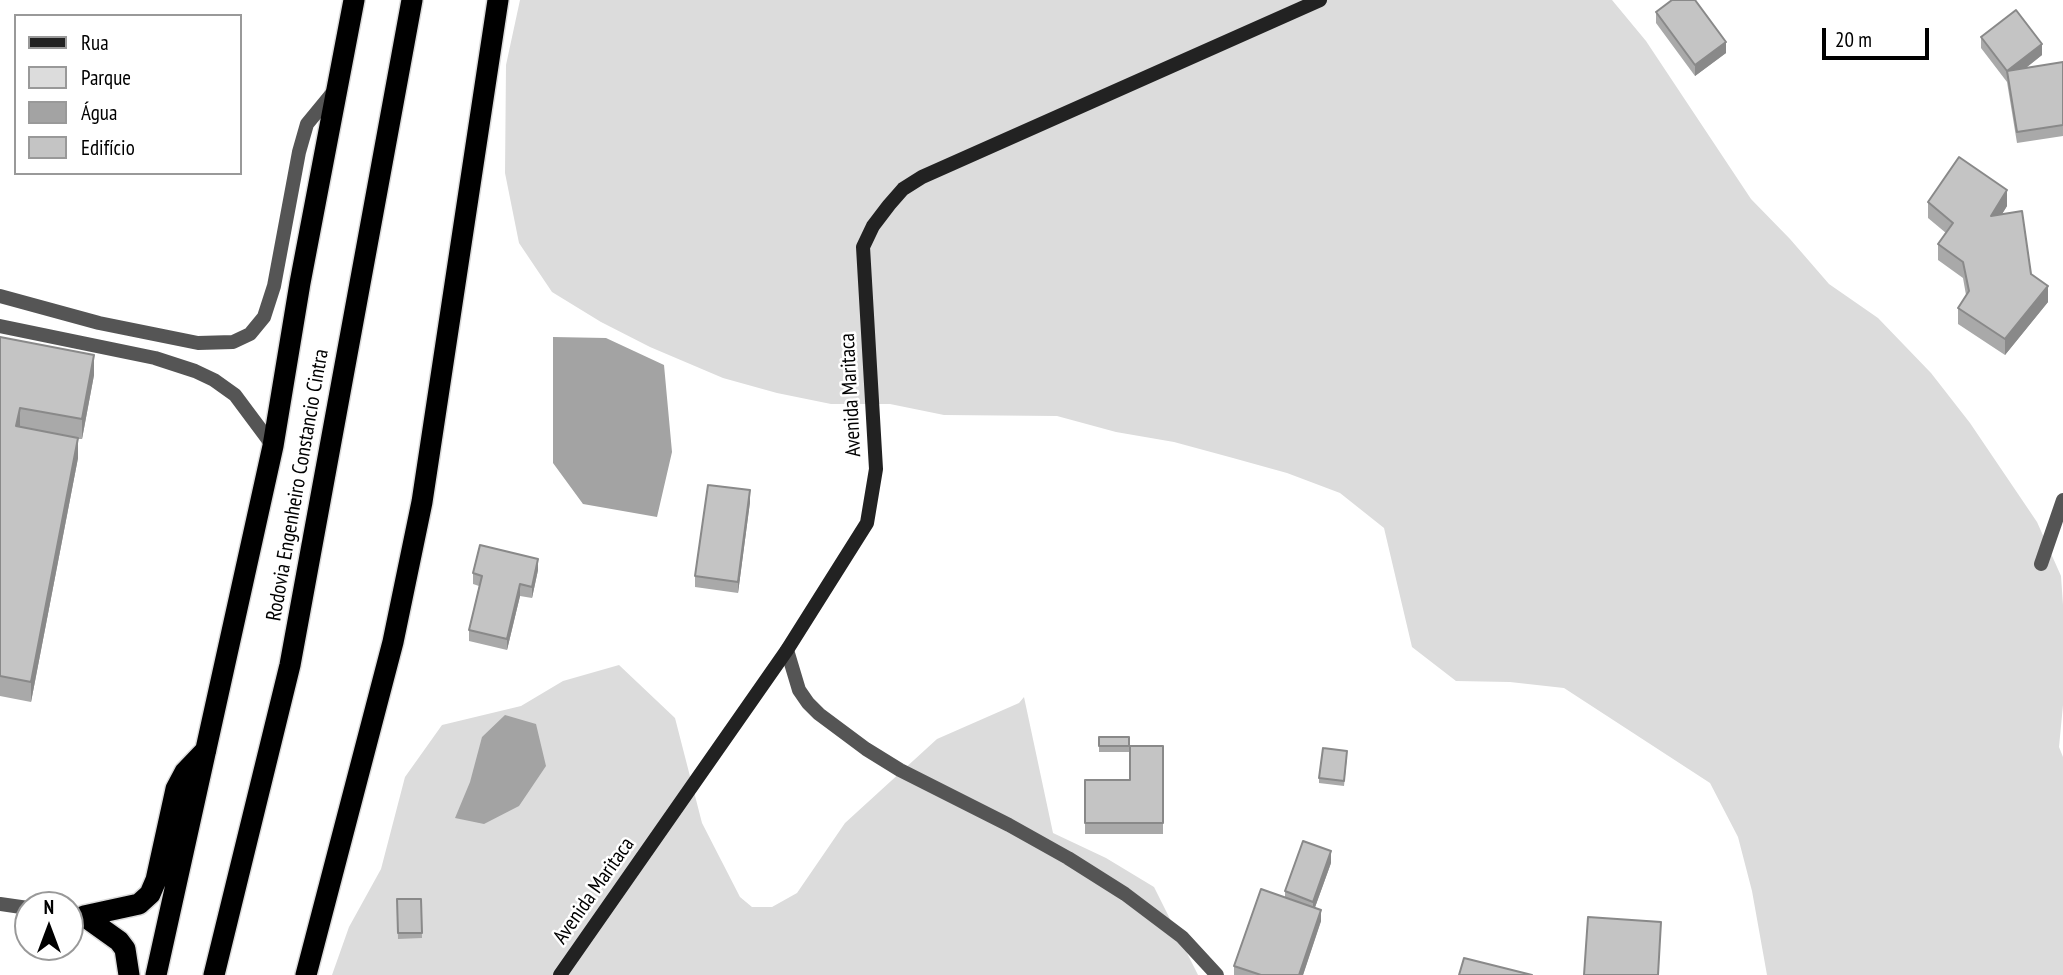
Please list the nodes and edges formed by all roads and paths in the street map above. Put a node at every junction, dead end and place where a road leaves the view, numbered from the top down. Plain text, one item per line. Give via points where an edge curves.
1 (354, 0) edge
2 (412, 0) edge
3 (498, 0) edge
4 (1320, 0) edge
5 (338, 86) junction
6 (0, 296) edge
7 (0, 326) edge
8 (273, 446) junction
9 (2063, 500) edge
10 (2041, 564) dead end
11 (787, 650) junction
12 (208, 749) junction
13 (84, 914) edge
14 (84, 919) edge
15 (129, 975) edge
16 (156, 975) edge
17 (214, 975) edge
18 (306, 975) edge
19 (560, 975) edge
20 (1217, 975) edge

1 - 5 highway, Rodovia Engenheiro Constancio Cintra
2 - 17 highway, Rodovia Engenheiro Constancio Cintra via 290,665
3 - 18 highway via 422,502 393,642
4 - 11 street, Avenida Maritaca via 922,177 888,205 863,247 876,469 867,523
5 - 6 street via 307,124 274,286 264,317 250,334 233,342 198,343
5 - 8 highway, Rodovia Engenheiro Constancio Cintra
7 - 8 street via 155,358 195,371 235,395
8 - 12 highway, Rodovia Engenheiro Constancio Cintra
9 - 10 street
11 - 19 street, Avenida Maritaca
11 - 20 street via 799,690 819,714 900,770 1009,825 1125,894 1182,937
12 - 13 highway via 185,772 176,789 150,894 139,904
12 - 16 highway, Rodovia Engenheiro Constancio Cintra
14 - 15 highway via 119,941

